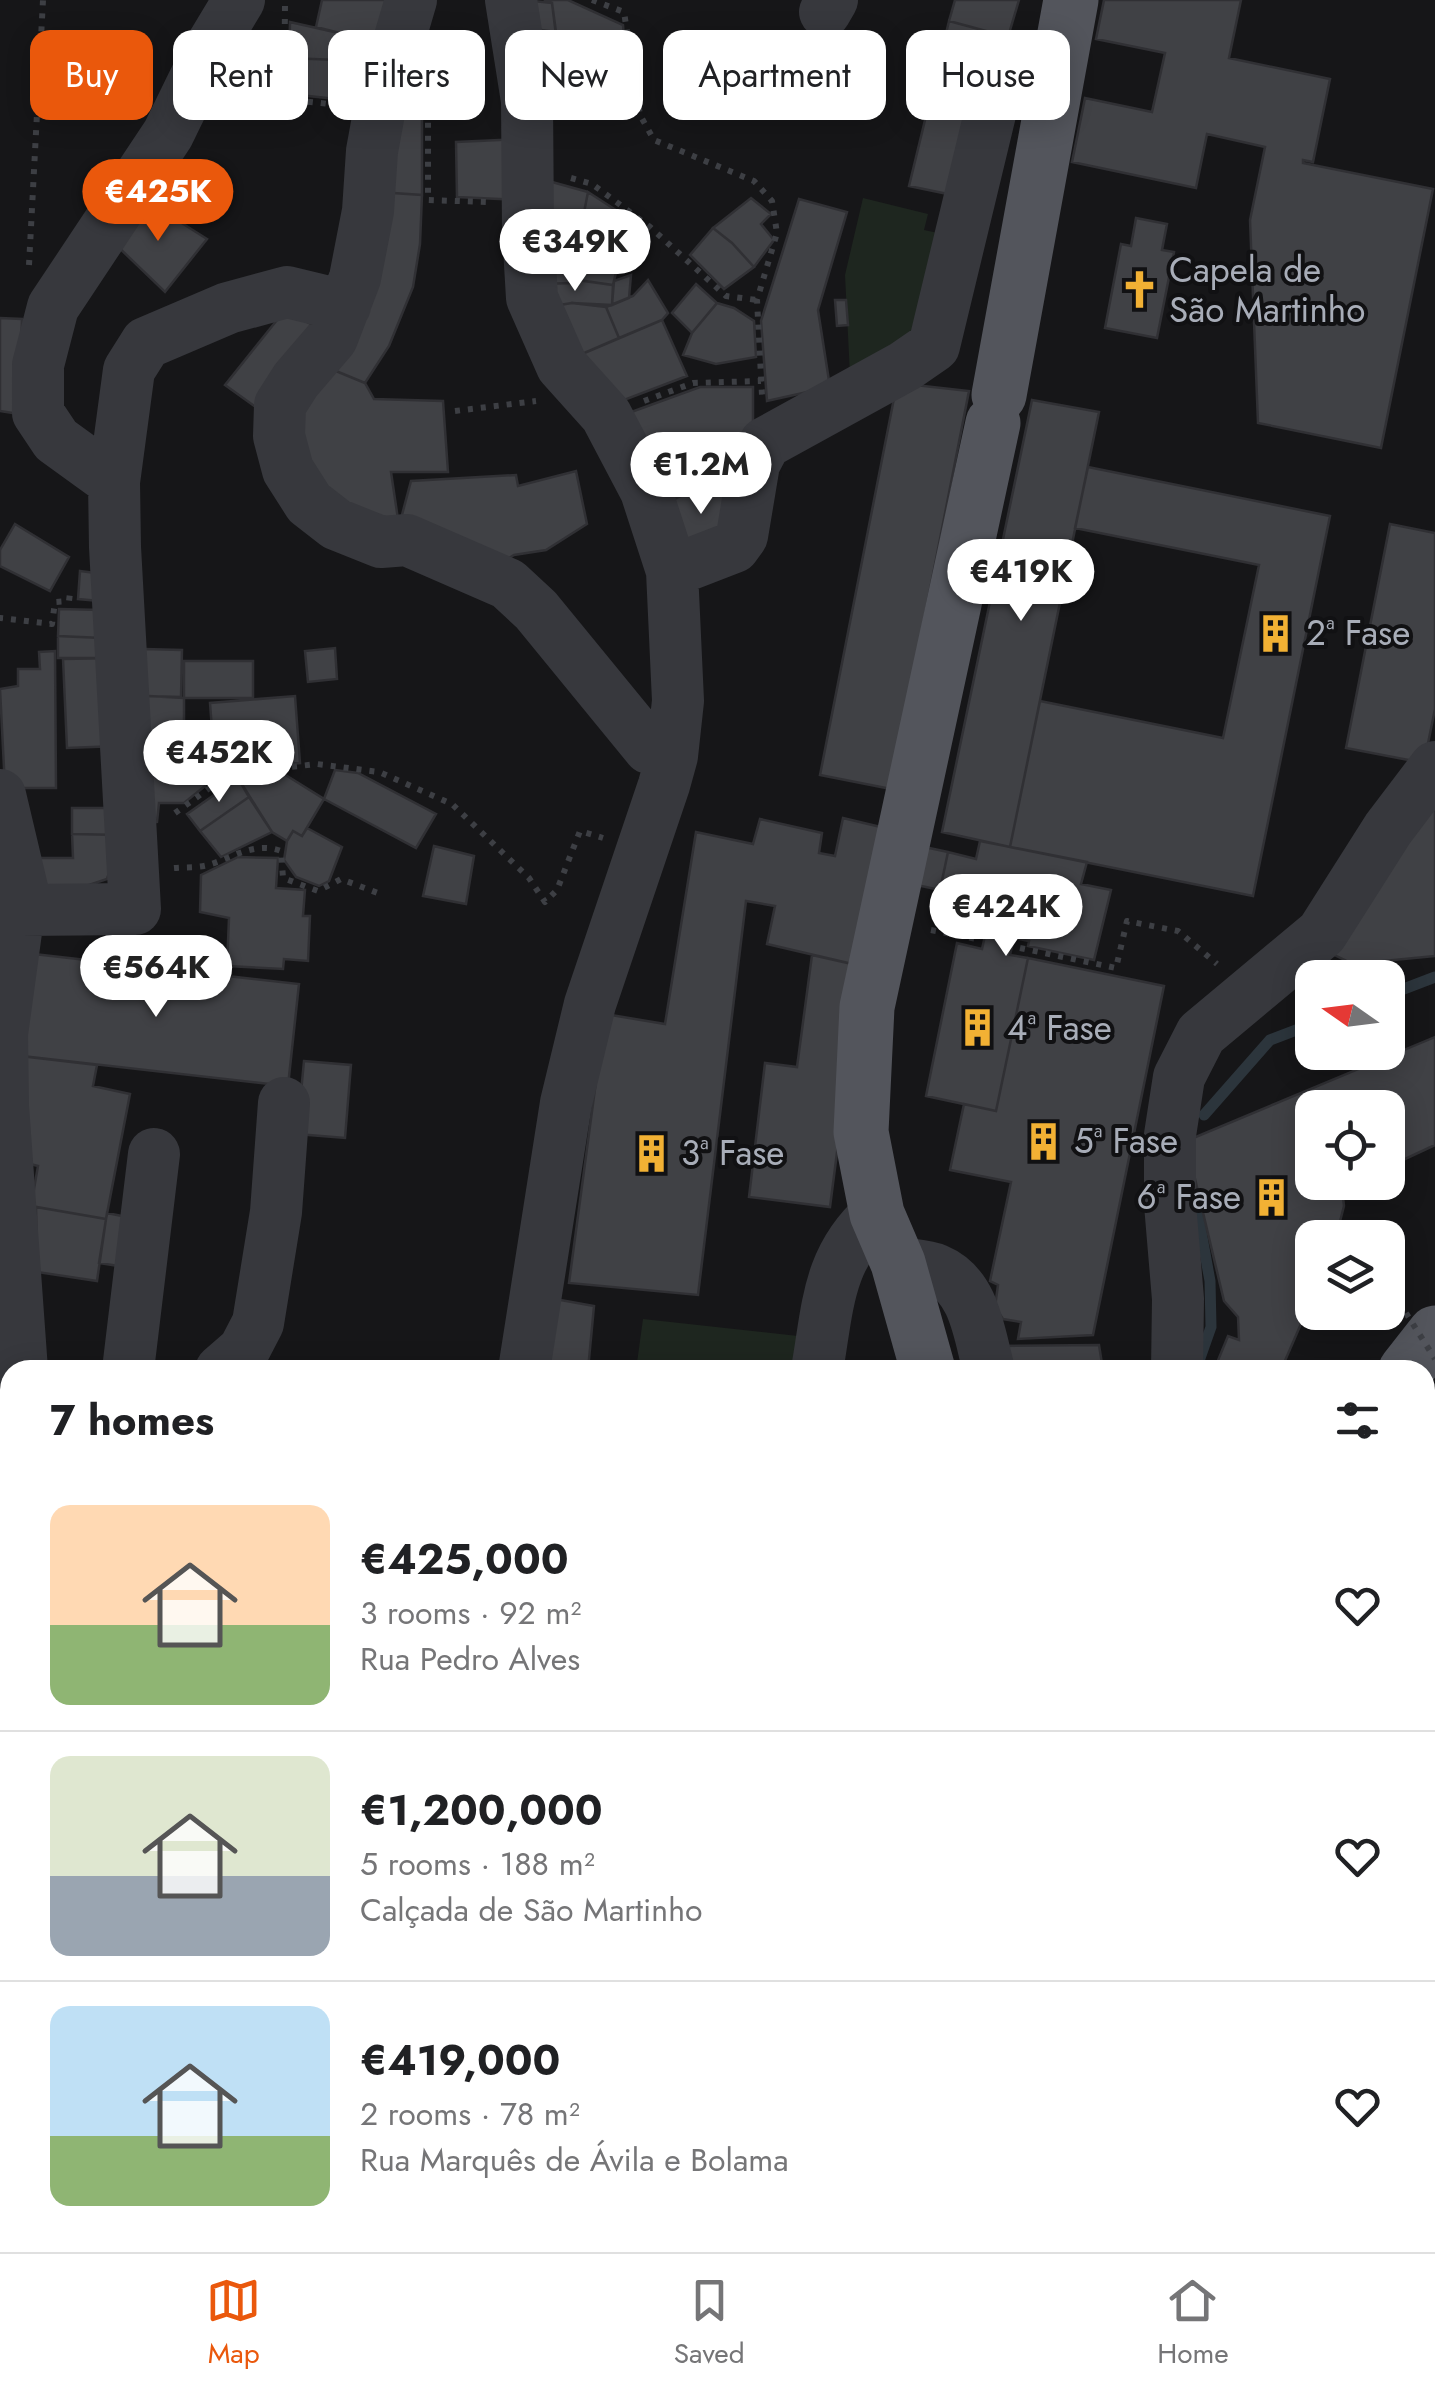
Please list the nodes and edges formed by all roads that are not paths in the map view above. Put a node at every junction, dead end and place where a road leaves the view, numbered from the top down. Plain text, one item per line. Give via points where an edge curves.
1 (240, 0) edge
2 (411, 0) edge
3 (512, 0) edge
4 (1071, 0) edge
5 (1065, 30) edge
6 (989, 120) edge
7 (1047, 120) edge
8 (346, 306) junction
9 (114, 482) junction
10 (672, 571) junction
11 (672, 756) junction
12 (1435, 767) edge
13 (0, 795) edge
14 (21, 910) junction
15 (284, 1103) dead end
16 (154, 1154) dead end
17 (4, 1158) edge
18 (877, 1214) junction
19 (898, 1264) junction
20 (1417, 1317) edge
21 (21, 1360) edge
22 (129, 1360) edge
23 (232, 1360) edge
24 (526, 1360) edge
25 (819, 1360) edge
26 (925, 1360) edge
27 (986, 1360) edge
28 (1177, 1360) edge
29 (1408, 1360) edge

1 - 9 street via 168,134 52,307 38,365 38,413 56,440
2 - 8 street via 380,106 368,211
3 - 10 street via 526,102 532,298 562,366 596,405 646,491
4 - 5 main road
6 - 10 street via 934,346 765,443 754,464 742,536 734,547
7 - 18 main road via 996,409 867,1007 862,1132
8 - 9 street via 287,292 228,308 146,343 129,370
8 - 11 street via 332,338 280,406 278,436 288,470 309,503 336,524 380,542 407,540 508,584 649,748
9 - 14 street via 135,909
10 - 11 street via 678,701
11 - 24 street via 590,1004 566,1103
12 - 28 street via 1322,933 1201,1034 1179,1077 1170,1135
13 - 14 street
14 - 17 street via 2,1034
15 - 23 street via 258,1323
16 - 22 street
17 - 21 street
18 - 19 main road
18 - 25 street via 857,1232 836,1268
19 - 26 main road
19 - 27 street via 934,1268 956,1280 972,1307
20 - 29 main road

